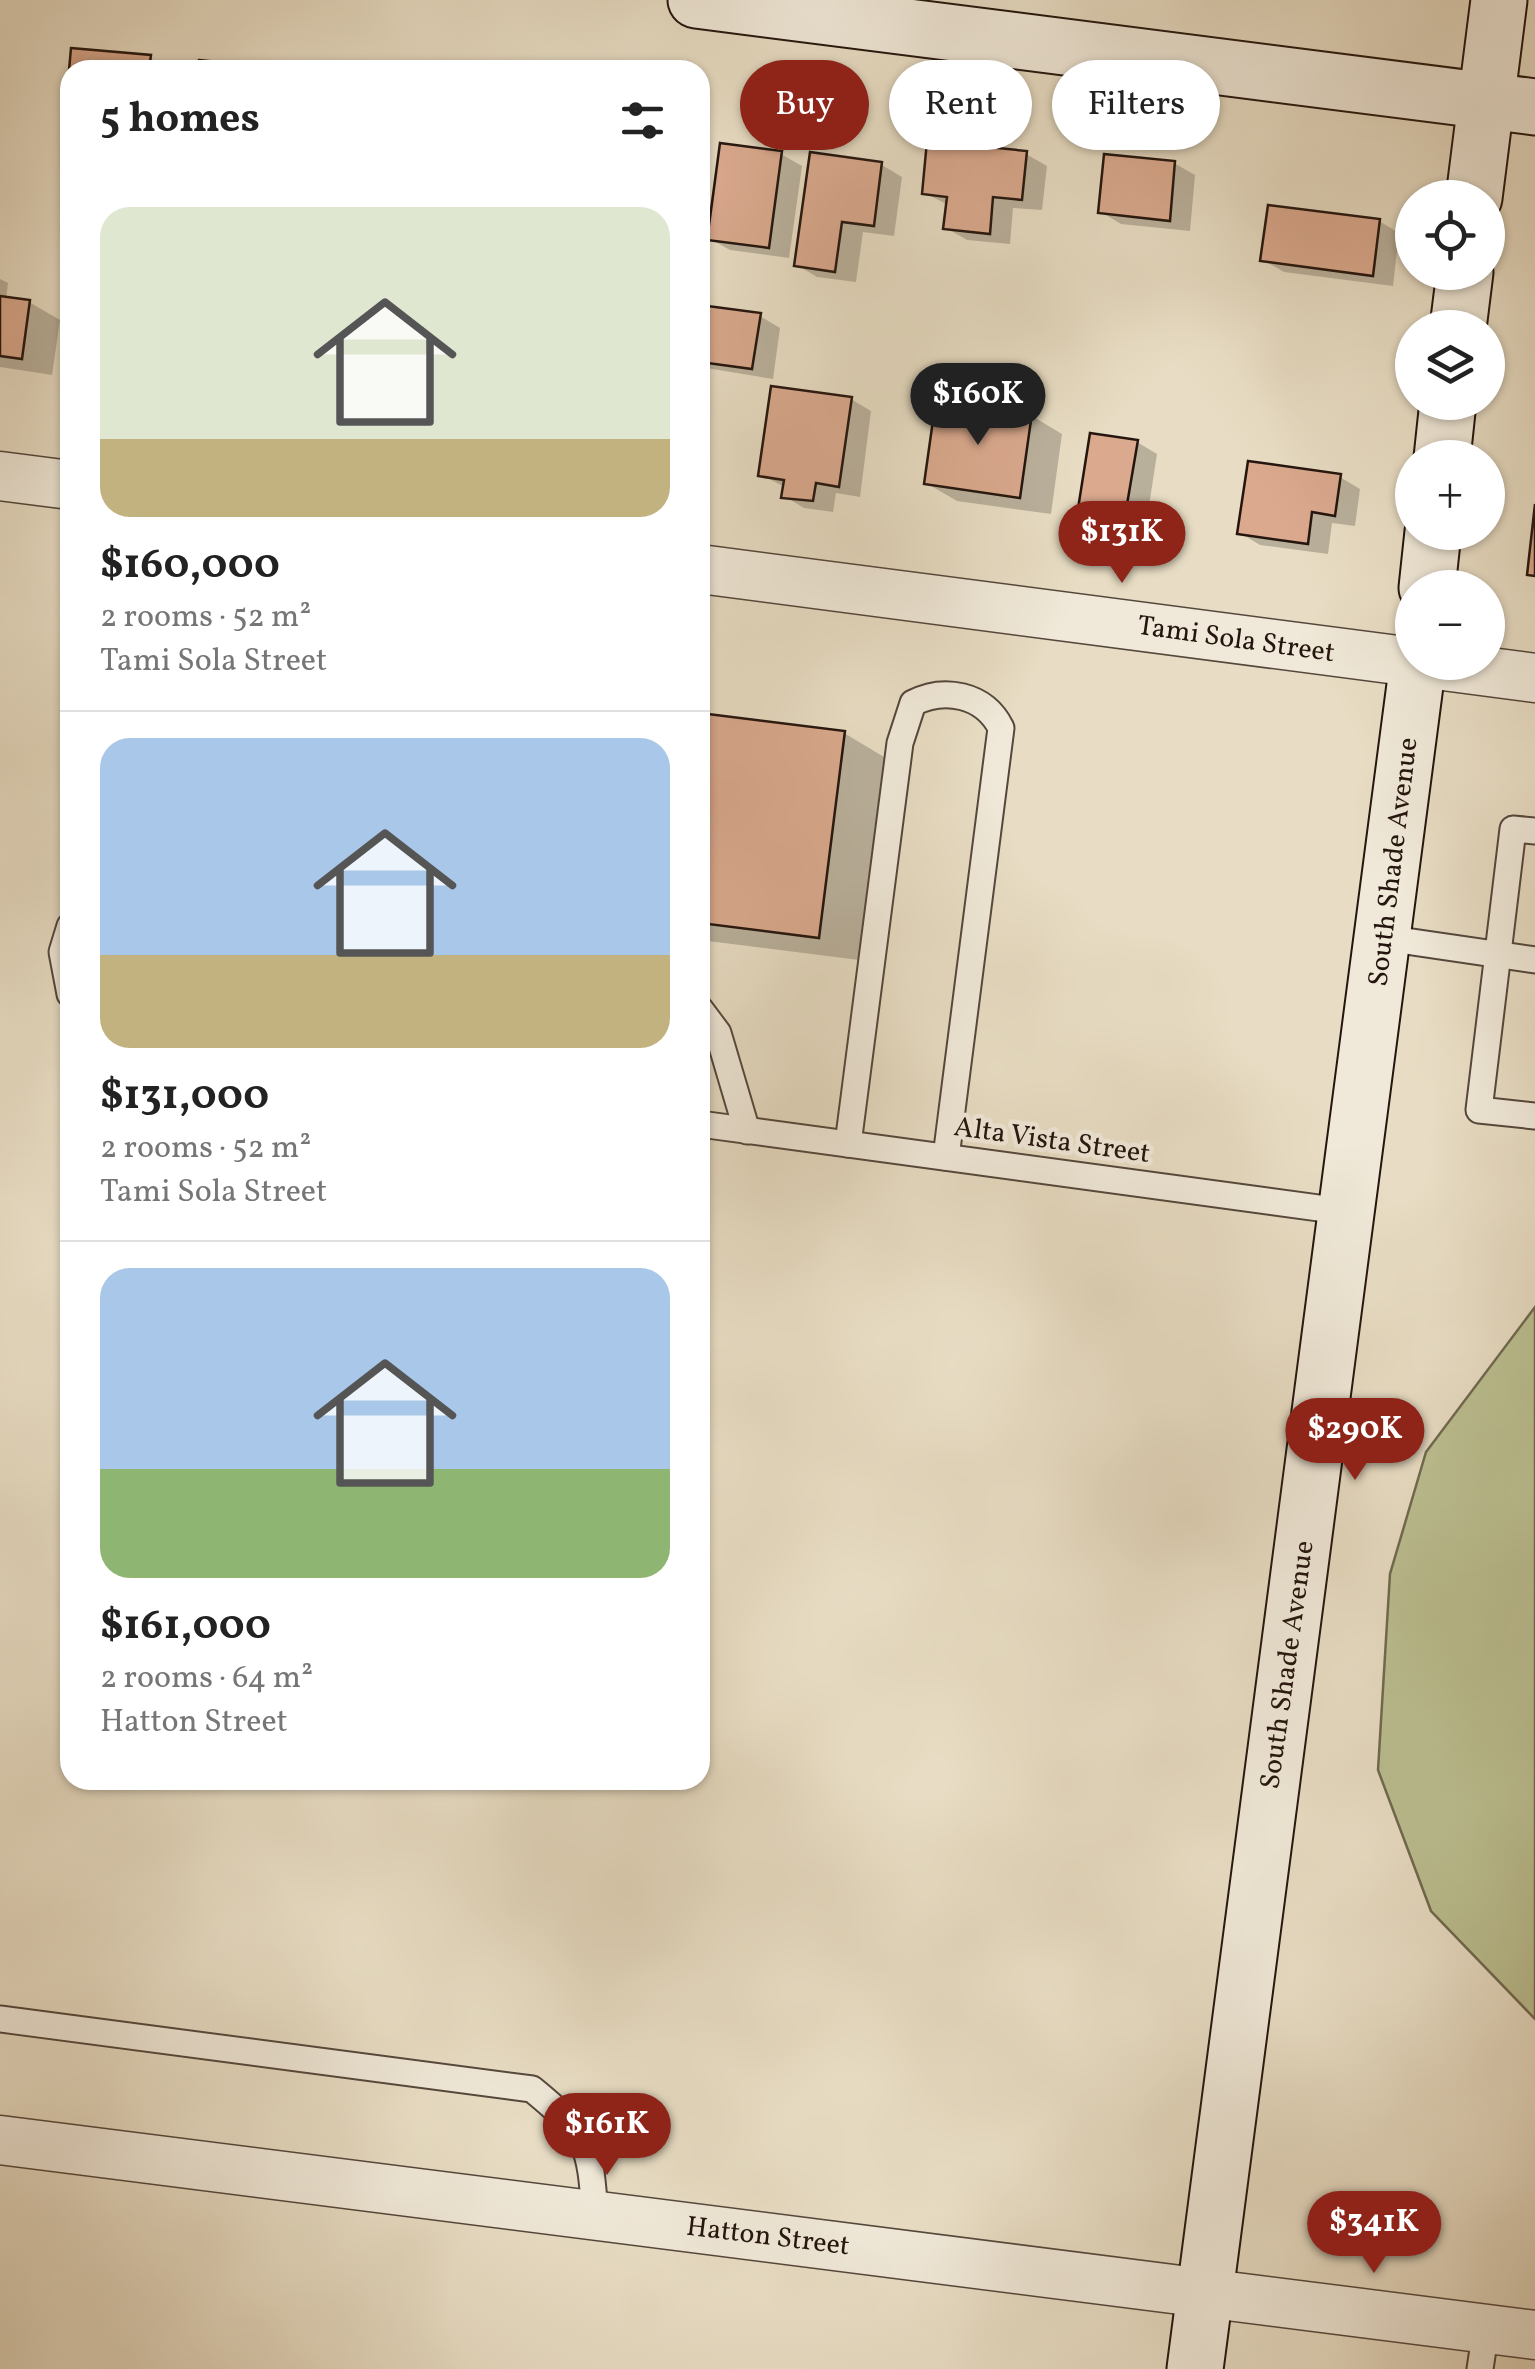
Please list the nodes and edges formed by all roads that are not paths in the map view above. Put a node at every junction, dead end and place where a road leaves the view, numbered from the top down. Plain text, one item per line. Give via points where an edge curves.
1 (696, 0) edge
2 (1499, 0) edge
3 (1510, 104) edge
4 (1481, 180) edge
5 (0, 476) edge
6 (60, 484) edge
7 (710, 570) edge
8 (1395, 660) edge
9 (1505, 674) edge
10 (1535, 678) edge
11 (1416, 680) edge
12 (1535, 831) edge
13 (1385, 938) junction
14 (1497, 956) junction
15 (1535, 960) edge
16 (710, 1022) edge
17 (1535, 1116) edge
18 (710, 1125) edge
19 (747, 1130) junction
20 (848, 1144) junction
21 (946, 1157) junction
22 (1348, 1212) junction
23 (0, 2019) edge
24 (0, 2140) edge
25 (595, 2215) junction
26 (1204, 2293) junction
27 (1535, 2335) edge
28 (1483, 2349) edge
29 (1196, 2369) edge

1 - 3 street
2 - 3 street
3 - 4 street
5 - 6 street
7 - 8 street, Tami Sola Street
9 - 10 street, Tami Sola Street
11 - 13 street, South Shade Avenue
12 - 14 lane via 1513,829
13 - 14 lane
13 - 22 street, South Shade Avenue
14 - 15 lane
14 - 17 lane via 1479,1110
16 - 19 lane
18 - 19 lane, Alta Vista Street
19 - 20 lane, Alta Vista Street
20 - 21 lane, Alta Vista Street
20 - 21 lane via 900,743 913,703 952,694 994,713 1001,728
21 - 22 lane, Alta Vista Street
22 - 26 street, South Shade Avenue
23 - 25 lane via 532,2089 565,2116 590,2154
24 - 25 street, Hatton Street
25 - 26 street, Hatton Street
26 - 28 street, Hatton Street
26 - 29 street, South Shade Avenue
27 - 28 street, Hatton Street

